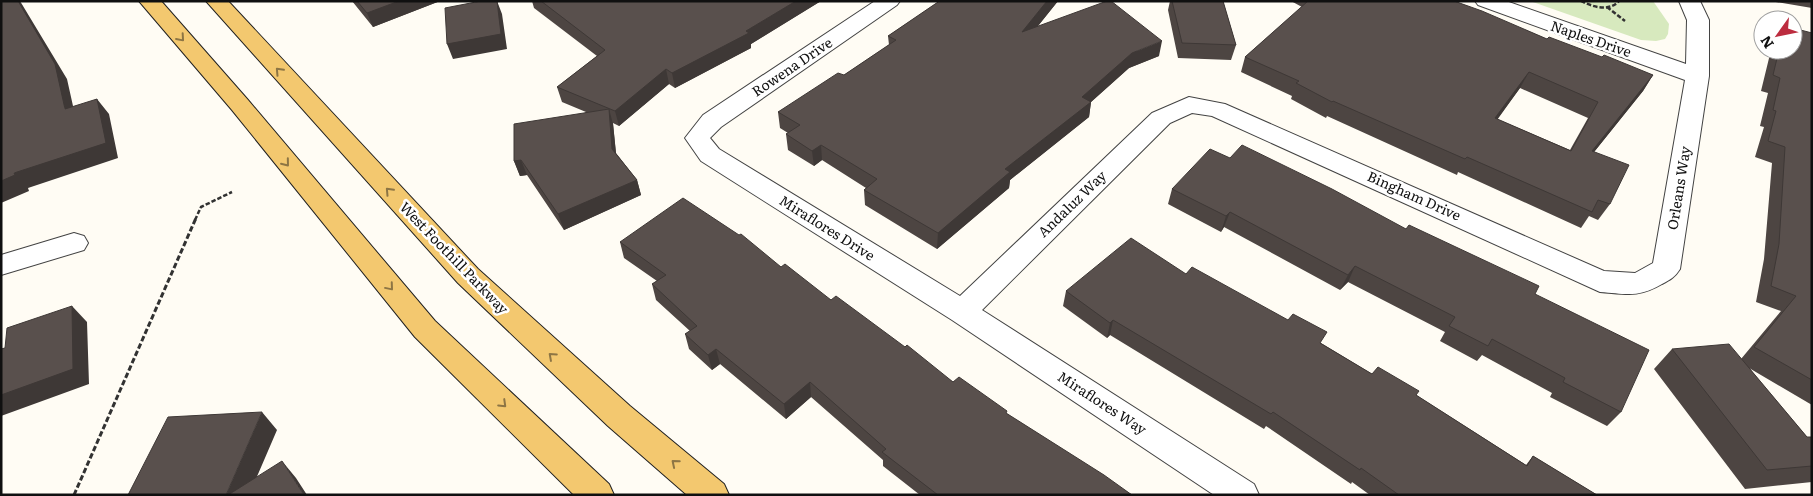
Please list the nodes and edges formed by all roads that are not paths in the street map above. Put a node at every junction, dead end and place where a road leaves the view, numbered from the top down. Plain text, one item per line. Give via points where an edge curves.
1 (149, 1) edge
2 (216, 1) edge
3 (890, 1) edge
4 (1485, 1) edge
5 (1689, 1) edge
6 (1697, 76) junction
7 (1189, 105) joint
8 (697, 138) joint
9 (74, 244) dead end
10 (1, 265) edge
11 (1639, 284) joint
12 (962, 312) junction
13 (597, 495) edge
14 (712, 495) edge
15 (1242, 495) edge

1 -> 13 main road via 240,105 425,329
14 -> 2 main road, West Foothill Parkway via 619,416 468,276
3 - 8 street, Rowena Drive via 712,121
4 - 6 street, Naples Drive
5 - 6 street via 1698,20
6 - 11 street, Orleans Way via 1666,269
7 - 11 street, Bingham Drive via 1217,109 1600,281
7 - 12 street, Andaluz Way via 1162,118
8 - 12 street, Miraflores Drive via 710,155
9 - 10 street
12 - 15 street, Miraflores Way

